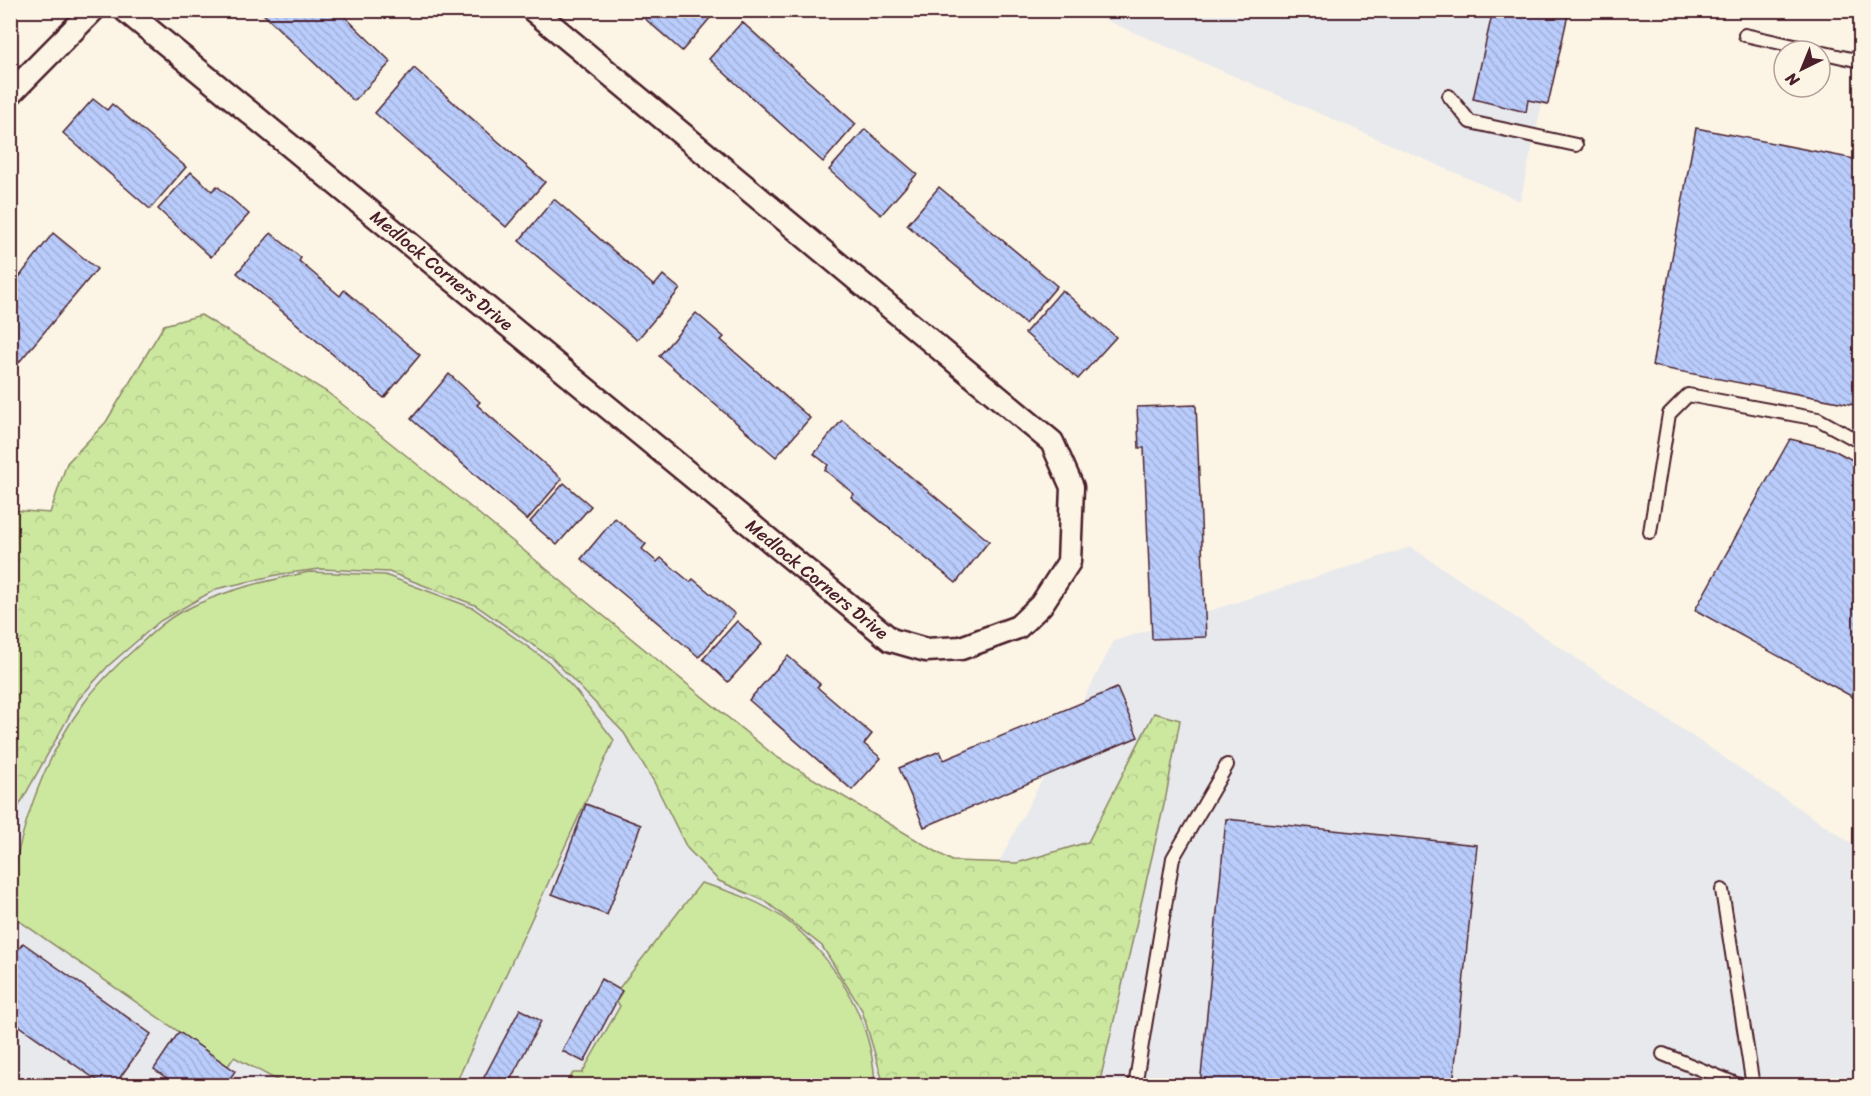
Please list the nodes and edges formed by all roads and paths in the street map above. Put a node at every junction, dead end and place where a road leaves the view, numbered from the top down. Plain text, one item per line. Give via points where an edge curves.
1 (93, 10) edge
2 (125, 10) edge
3 (533, 10) edge
4 (1745, 35) dead end
5 (1772, 41) edge
6 (1832, 54) edge
7 (1860, 61) edge
8 (10, 94) edge
9 (1449, 96) dead end
10 (1576, 145) dead end
11 (1860, 442) edge
12 (1650, 532) dead end
13 (1227, 765) dead end
14 (1722, 890) dead end
15 (1663, 1054) dead end
16 (1135, 1086) edge
17 (1741, 1086) edge
18 (1753, 1086) edge

1 - 8 street
2 - 3 street, Medlock Corners Drive via 891,640 926,650 961,648 1018,627 1041,605 1069,562 1072,487 1052,442
4 - 5 lane
6 - 7 lane
9 - 10 lane via 1470,122
11 - 12 lane via 1818,419 1689,395 1669,414
13 - 16 lane via 1173,858
14 - 18 lane
15 - 17 lane

